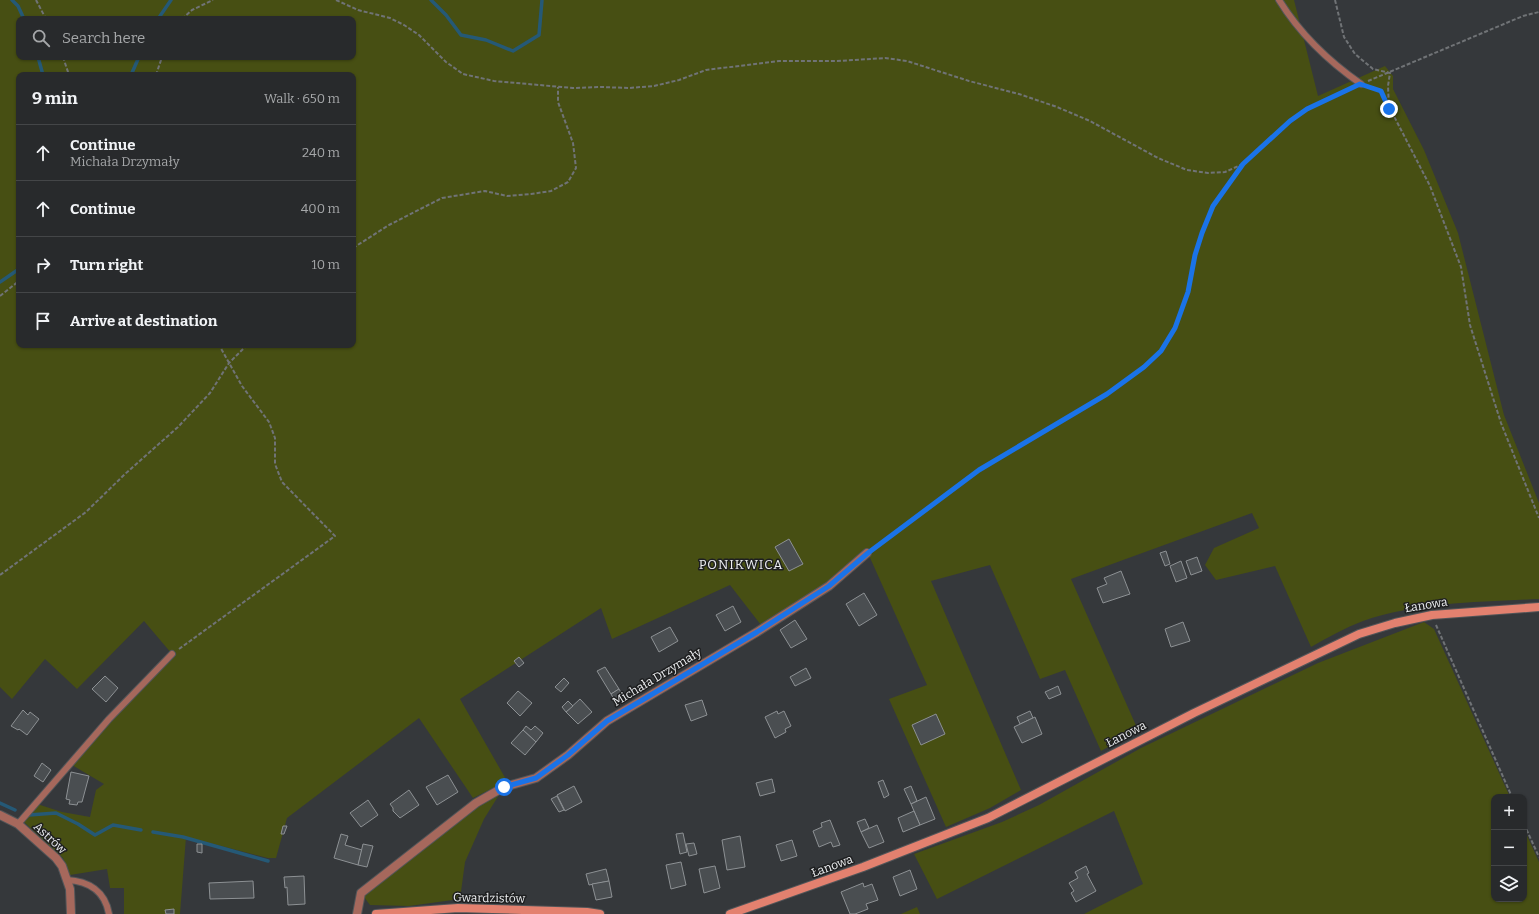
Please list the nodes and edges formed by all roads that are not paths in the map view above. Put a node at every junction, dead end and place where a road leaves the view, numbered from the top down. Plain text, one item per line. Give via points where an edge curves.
1 (1279, 0) edge
2 (1360, 84) road end
3 (868, 553) road end
4 (1539, 607) edge
5 (172, 654) road end
6 (0, 815) edge
7 (18, 824) junction
8 (67, 880) junction
9 (459, 911) edge
10 (71, 914) edge
11 (109, 914) edge
12 (357, 914) edge
13 (376, 914) edge
14 (600, 914) edge
15 (730, 914) edge

1 - 2 lane via 1302,33 1337,67
3 - 12 street, Michała Drzymały via 829,586 607,721 568,755 536,778 504,787 476,803 360,893
4 - 15 street, Łanowa via 1432,615 1359,634 1194,713 988,818 855,870
5 - 7 lane via 109,719
6 - 7 street, Astrów
7 - 8 street, Astrów via 56,858
8 - 10 street, Astrów
8 - 11 lane via 79,880 92,886 103,898
9 - 13 street, Gwardzistów
9 - 14 street, Gwardzistów

